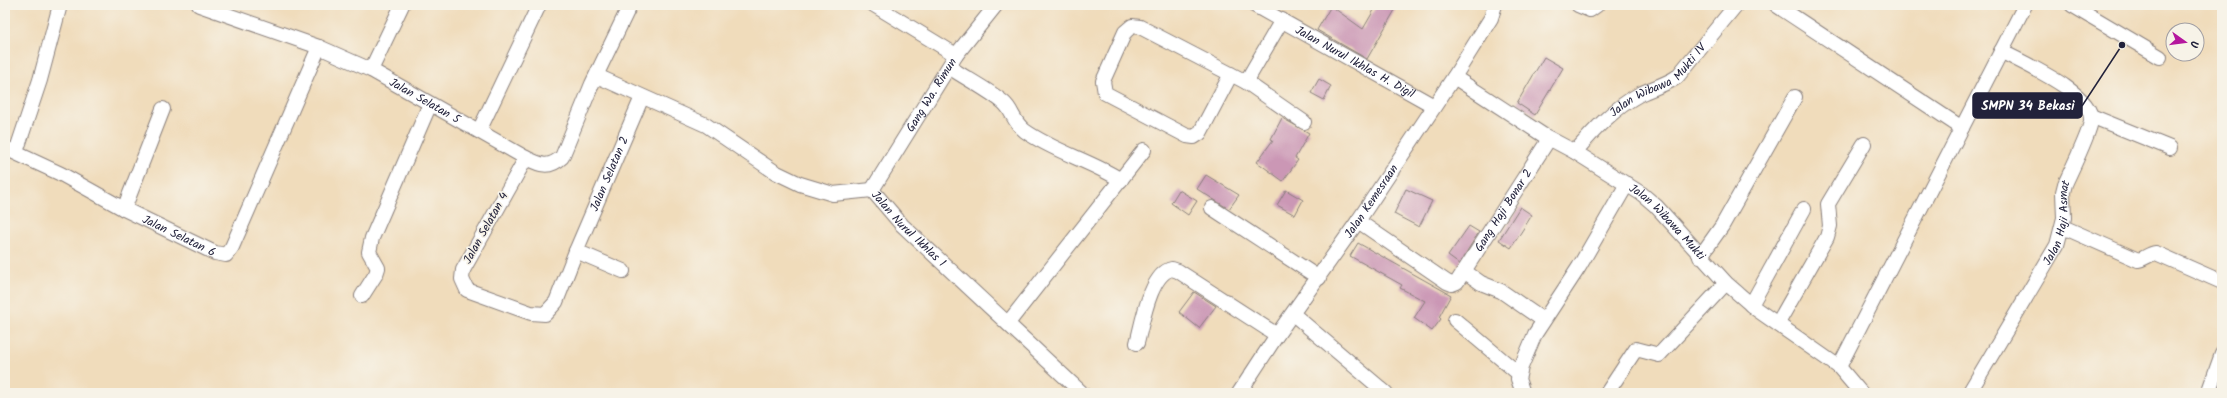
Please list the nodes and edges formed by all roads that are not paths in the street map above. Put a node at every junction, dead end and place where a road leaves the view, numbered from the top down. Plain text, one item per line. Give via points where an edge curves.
1 (60, 5) edge
2 (199, 5) edge
3 (402, 5) edge
4 (539, 5) edge
5 (630, 5) edge
6 (874, 5) edge
7 (996, 5) edge
8 (1254, 5) edge
9 (1494, 5) edge
10 (1578, 5) edge
11 (1597, 5) edge
12 (1736, 5) edge
13 (1776, 5) edge
14 (2025, 5) edge
15 (2072, 5) edge
16 (1282, 20) junction
17 (320, 47) junction
18 (2001, 51) junction
19 (2160, 56) dead end
20 (953, 61) junction
21 (371, 70) junction
22 (1231, 74) junction
23 (597, 76) junction
24 (1454, 77) junction
25 (1246, 82) junction
26 (642, 97) junction
27 (1795, 97) dead end
28 (430, 104) junction
29 (1434, 106) junction
30 (164, 109) dead end
31 (2091, 116) junction
32 (1304, 122) dead end
33 (1962, 128) junction
34 (479, 131) junction
35 (1549, 139) junction
36 (1864, 144) dead end
37 (2170, 148) dead end
38 (10, 150) edge
39 (1144, 150) dead end
40 (1575, 152) junction
41 (526, 158) junction
42 (1121, 180) junction
43 (1627, 184) junction
44 (872, 190) junction
45 (1212, 208) dead end
46 (1804, 209) dead end
47 (124, 210) junction
48 (1358, 221) junction
49 (2063, 227) junction
50 (576, 251) junction
51 (1700, 257) junction
52 (623, 271) dead end
53 (1461, 277) junction
54 (1319, 278) junction
55 (2222, 282) edge
56 (1726, 283) junction
57 (362, 296) dead end
58 (1751, 305) junction
59 (1293, 314) junction
60 (1455, 320) dead end
61 (1543, 320) junction
62 (1008, 323) junction
63 (1778, 323) junction
64 (1277, 335) junction
65 (1137, 344) dead end
66 (2222, 354) edge
67 (1839, 367) junction
68 (1519, 374) junction
69 (1082, 393) edge
70 (1239, 393) edge
71 (1386, 393) edge
72 (1523, 393) edge
73 (1607, 393) edge
74 (1861, 393) edge
75 (1969, 393) edge
76 (2208, 393) edge

1 - 38 street via 40,80
2 - 17 street, Jalan Selatan 5
3 - 21 street
4 - 34 street
5 - 23 street
6 - 20 street
7 - 20 street, Gang Wa. Rimun
8 - 16 street, Jalan Nurul Ikhlas H. Digil
9 - 24 street, Jalan Kemesraan via 1491,18
10 - 11 street via 1590,10
12 - 40 street, Jalan Wibawa Mukti IV via 1677,77 1640,94 1615,110
13 - 33 street
14 - 18 street
15 - 19 street
16 - 25 street
16 - 29 street, Jalan Nurul Ikhlas H. Digil
17 - 21 street, Jalan Selatan 5
17 - 47 street, Jalan Selatan 6 via 232,247 226,255 215,253
18 - 31 street via 2076,94
18 - 33 street
20 - 42 street via 1003,102 1016,123 1034,136 1100,166
20 - 44 street, Gang Wa. Rimun
21 - 28 street, Jalan Selatan 5
22 - 22 street via 1140,27 1132,26 1125,32 1102,88 1104,94 1187,136 1194,137 1200,133
22 - 25 street
23 - 26 street, Jalan Nurul Ikhlas 1
23 - 41 street, Jalan Selatan 5 via 562,157 555,164 547,166
24 - 29 street, Jalan Kemesraan
24 - 35 street, Jalan Wibawa Mukti
25 - 32 street
26 - 44 street, Jalan Nurul Ikhlas 1 via 706,125 775,172 800,184 833,194
26 - 50 street, Jalan Selatan 2
27 - 51 street via 1722,226
28 - 34 street, Jalan Selatan 5
28 - 57 street via 372,238 369,252 378,268
29 - 48 street, Jalan Kemesraan
30 - 47 street
31 - 37 street
31 - 49 street, Jalan Haji Asmat via 2091,122 2065,184
33 - 67 street
34 - 41 street, Jalan Selatan 5
35 - 40 street, Jalan Wibawa Mukti
35 - 53 street, Gang Haji Bonar 2
36 - 63 street via 1828,204 1830,226 1827,237
38 - 47 street, Jalan Selatan 6 via 61,174
39 - 42 street
40 - 43 street, Jalan Wibawa Mukti
41 - 50 street, Jalan Selatan 4 via 463,270 462,279 468,290 531,313 545,314 556,302
42 - 62 street
43 - 51 street, Jalan Wibawa Mukti via 1656,206
43 - 61 street via 1579,267
44 - 62 street, Jalan Nurul Ikhlas 1 via 902,225
45 - 54 street
46 - 58 street
48 - 53 street via 1447,282 1452,284
48 - 54 street, Jalan Kemesraan
49 - 55 street via 2138,260 2156,253
49 - 75 street, Jalan Haji Asmat via 2057,245
50 - 52 street
51 - 56 street, Jalan Wibawa Mukti
53 - 61 street via 1501,291
54 - 59 street, Jalan Kemesraan
56 - 58 street, Jalan Wibawa Mukti
56 - 73 street via 1659,355 1636,349
58 - 63 street, Jalan Wibawa Mukti
59 - 64 street, Jalan Kemesraan
59 - 71 street
60 - 68 street
61 - 68 street via 1526,353
62 - 69 street, Jalan Nurul Ikhlas 1
63 - 67 street, Jalan Wibawa Mukti
64 - 65 street via 1172,269 1163,274 1146,303
64 - 70 street, Jalan Kemesraan
66 - 76 street
67 - 74 street, Jalan Wibawa Mukti
68 - 72 street

